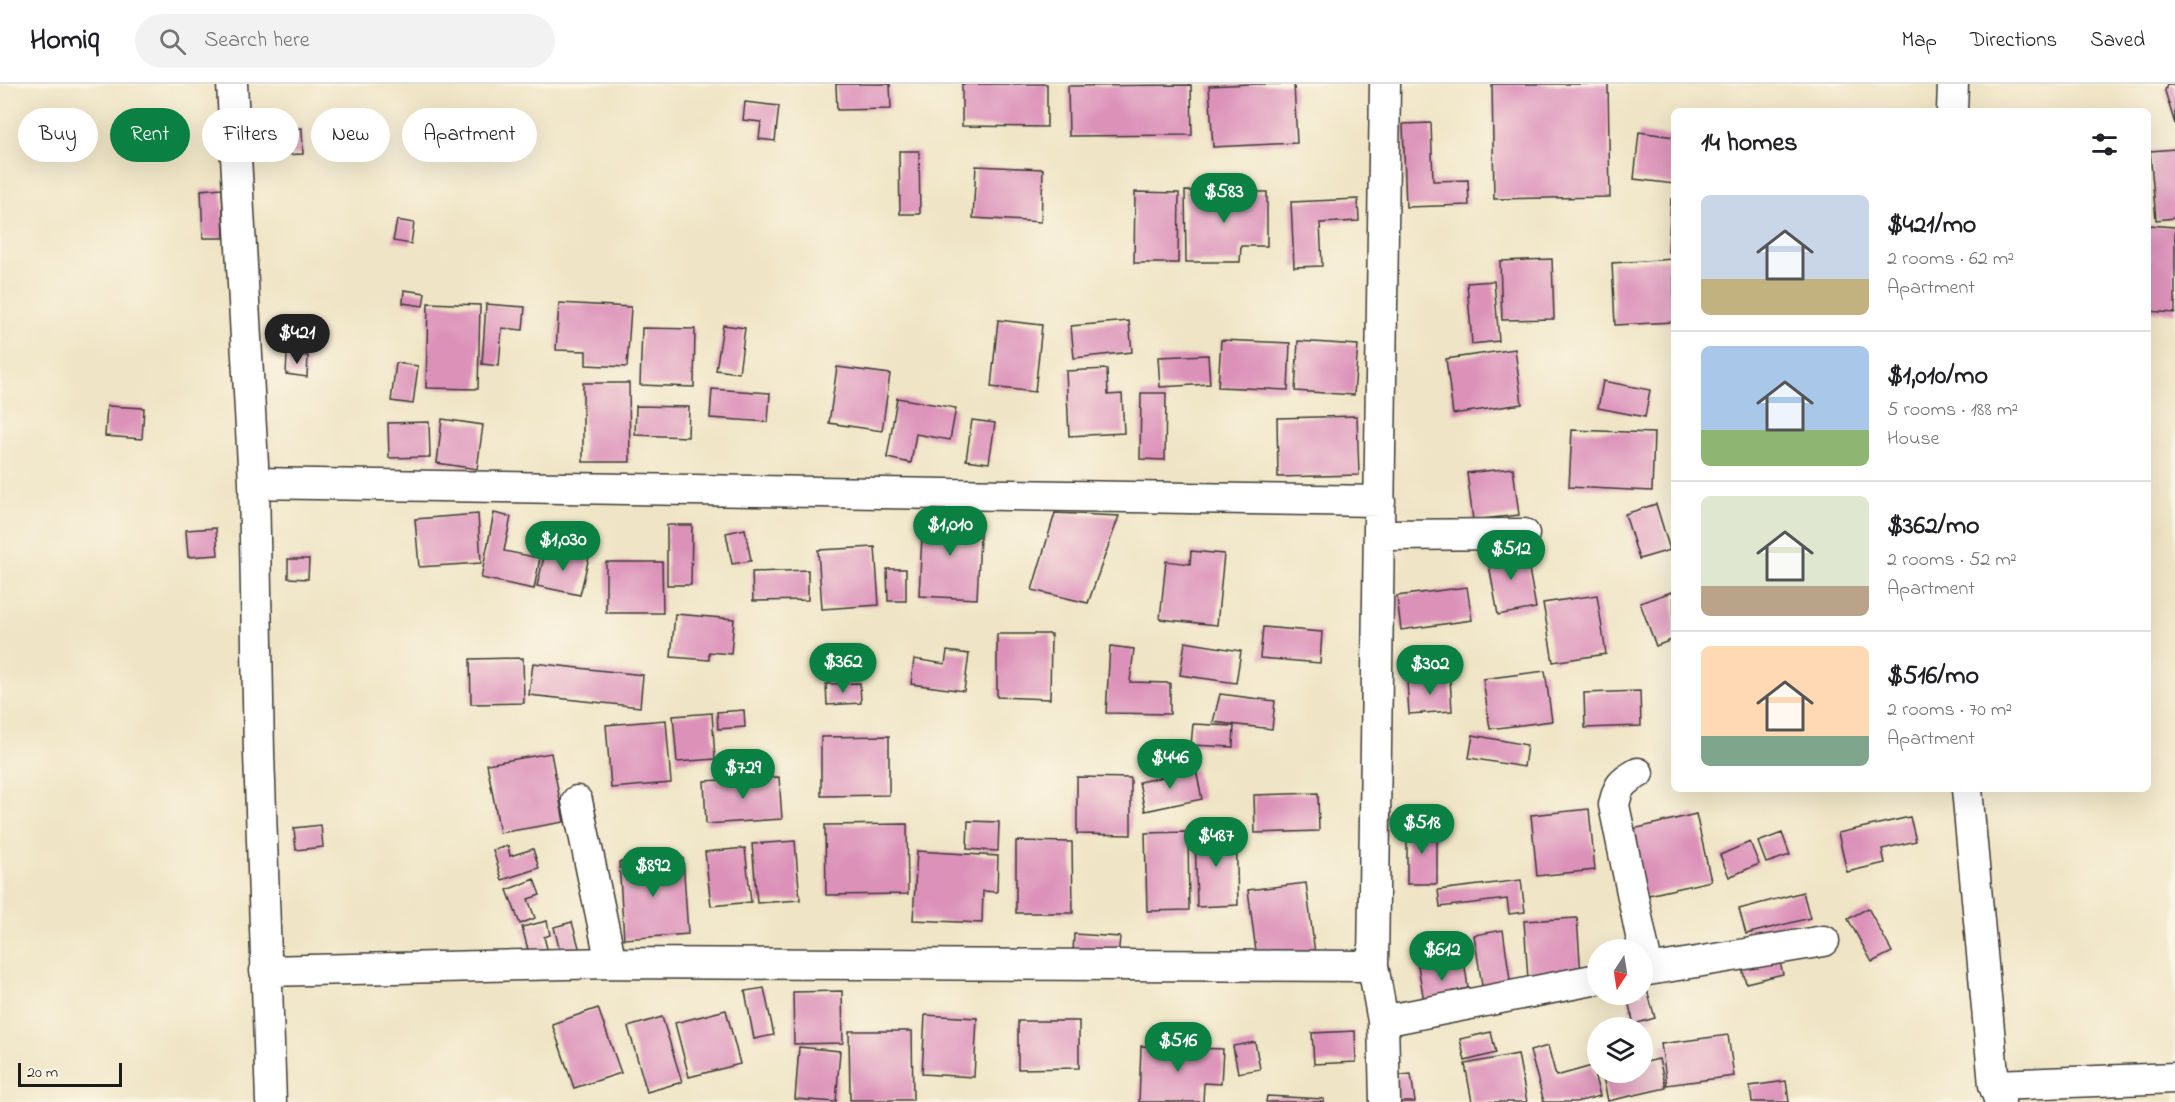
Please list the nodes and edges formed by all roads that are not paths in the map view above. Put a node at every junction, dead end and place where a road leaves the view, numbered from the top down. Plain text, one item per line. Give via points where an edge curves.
1 (232, 84) edge
2 (1385, 84) edge
3 (1953, 84) edge
4 (1952, 108) edge
5 (254, 483) junction
6 (1380, 501) junction
7 (1524, 534) dead end
8 (1379, 535) junction
9 (1638, 773) dead end
10 (1967, 792) edge
11 (577, 801) dead end
12 (1639, 939) edge
13 (1824, 941) dead end
14 (611, 963) junction
15 (1373, 966) junction
16 (1653, 969) edge
17 (266, 971) junction
18 (1587, 981) edge
19 (1383, 1021) junction
20 (2175, 1078) edge
21 (1997, 1094) edge
22 (271, 1102) edge
23 (1385, 1102) edge

1 - 5 street
2 - 6 street
3 - 4 street
5 - 6 street
5 - 17 street
6 - 8 street
7 - 8 street
8 - 15 street
9 - 12 street via 1624,780 1614,805
10 - 21 street
11 - 14 street
13 - 16 street
14 - 15 street
14 - 17 street
15 - 19 street
17 - 22 street
18 - 19 street
19 - 23 street
20 - 21 street

